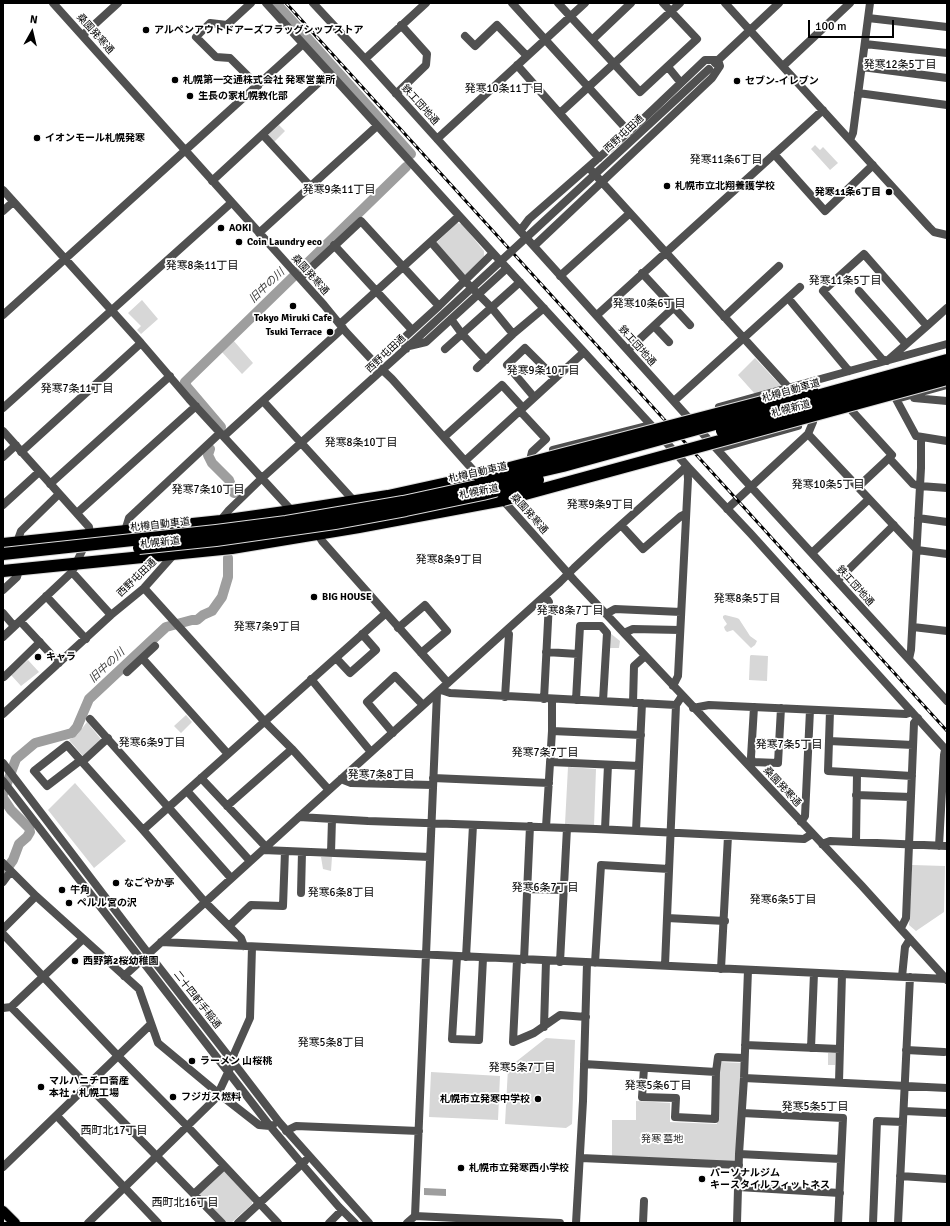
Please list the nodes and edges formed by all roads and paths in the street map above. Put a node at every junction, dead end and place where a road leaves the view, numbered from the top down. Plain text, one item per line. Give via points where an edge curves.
1 (53, 3) edge
2 (118, 3) edge
3 (251, 3) edge
4 (266, 3) edge
5 (313, 3) edge
6 (426, 3) edge
7 (512, 3) edge
8 (558, 3) edge
9 (585, 3) edge
10 (631, 3) edge
11 (663, 3) edge
12 (680, 3) edge
13 (725, 3) edge
14 (780, 3) edge
15 (850, 3) edge
16 (870, 3) edge
17 (671, 12) junction
18 (570, 16) junction
19 (868, 18) junction
20 (401, 26) junction
21 (947, 27) edge
22 (750, 31) junction
23 (83, 35) junction
24 (465, 36) dead end
25 (545, 39) junction
26 (592, 40) junction
27 (303, 44) junction
28 (865, 44) junction
29 (947, 53) edge
30 (527, 56) junction
31 (366, 59) junction
32 (718, 60) junction
33 (614, 64) junction
34 (517, 65) junction
35 (783, 66) junction
36 (668, 67) junction
37 (862, 67) junction
38 (329, 73) junction
39 (947, 78) edge
40 (682, 83) junction
41 (258, 86) junction
42 (589, 87) junction
43 (396, 94) junction
44 (858, 94) junction
45 (947, 105) edge
46 (823, 110) junction
47 (560, 113) junction
48 (377, 126) junction
49 (629, 132) junction
50 (263, 135) junction
51 (437, 139) junction
52 (850, 140) junction
53 (185, 151) junction
54 (774, 154) junction
55 (599, 158) junction
56 (873, 165) junction
57 (589, 167) junction
58 (212, 181) junction
59 (602, 182) junction
60 (311, 186) junction
61 (3, 190) edge
62 (13, 202) junction
63 (232, 203) junction
64 (3, 211) edge
65 (630, 213) junction
66 (459, 216) junction
67 (520, 231) junction
68 (259, 233) junction
69 (947, 235) edge
70 (431, 242) junction
71 (334, 246) junction
72 (534, 246) junction
73 (666, 252) junction
74 (493, 253) junction
75 (65, 259) junction
76 (779, 266) dead end
77 (403, 267) junction
78 (507, 268) junction
79 (642, 273) junction
80 (297, 275) junction
81 (560, 276) junction
82 (465, 281) junction
83 (520, 282) junction
84 (800, 287) dead end
85 (859, 291) dead end
86 (376, 292) junction
87 (479, 294) junction
88 (788, 298) junction
89 (439, 306) junction
90 (491, 307) junction
91 (544, 308) junction
92 (673, 308) junction
93 (947, 308) edge
94 (111, 310) junction
95 (3, 315) edge
96 (597, 315) junction
97 (724, 317) junction
98 (451, 319) junction
99 (690, 325) dead end
100 (342, 326) junction
101 (654, 326) junction
102 (927, 326) junction
103 (412, 330) junction
104 (462, 334) junction
105 (513, 334) junction
106 (744, 338) junction
107 (669, 342) dead end
108 (140, 343) junction
109 (947, 344) edge
110 (409, 346) junction
111 (903, 346) junction
112 (445, 349) dead end
113 (628, 350) junction
114 (584, 352) junction
115 (947, 353) edge
116 (906, 356) junction
117 (486, 360) junction
118 (947, 360) edge
119 (887, 361) junction
120 (477, 368) dead end
121 (383, 370) junction
122 (947, 370) edge
123 (849, 371) junction
124 (170, 376) junction
125 (555, 378) junction
126 (947, 379) edge
127 (947, 385) edge
128 (789, 388) junction
129 (912, 395) junction
130 (534, 397) junction
131 (896, 399) junction
132 (263, 401) junction
133 (674, 401) junction
134 (947, 401) edge
135 (196, 406) junction
136 (3, 408) edge
137 (522, 409) junction
138 (852, 411) junction
139 (688, 416) junction
140 (813, 422) junction
141 (651, 424) junction
142 (3, 432) edge
143 (222, 434) junction
144 (808, 434) junction
145 (444, 437) junction
146 (921, 437) junction
147 (947, 437) edge
148 (947, 440) edge
149 (301, 444) junction
150 (18, 449) junction
151 (717, 449) junction
152 (531, 456) junction
153 (3, 457) edge
154 (680, 458) junction
155 (889, 458) junction
156 (465, 461) junction
157 (687, 466) junction
158 (39, 472) junction
159 (479, 476) junction
160 (262, 478) junction
161 (50, 484) junction
162 (920, 486) junction
163 (751, 487) junction
164 (858, 487) junction
165 (947, 488) edge
166 (59, 494) junction
167 (870, 499) junction
168 (503, 500) junction
169 (354, 501) junction
170 (3, 505) edge
171 (727, 509) junction
172 (292, 511) junction
173 (77, 513) junction
174 (685, 514) junction
175 (918, 518) junction
176 (221, 521) junction
177 (947, 522) edge
178 (621, 525) junction
179 (894, 525) junction
180 (125, 531) junction
181 (90, 534) junction
182 (318, 534) junction
183 (17, 542) junction
184 (3, 544) edge
185 (917, 550) junction
186 (175, 553) junction
187 (812, 553) junction
188 (3, 554) edge
189 (947, 554) edge
190 (3, 562) edge
191 (74, 568) junction
192 (19, 570) junction
193 (3, 571) edge
194 (568, 574) junction
195 (837, 580) junction
196 (144, 588) junction
197 (3, 590) edge
198 (46, 596) junction
199 (545, 596) junction
200 (681, 612) junction
201 (3, 613) edge
202 (385, 614) junction
203 (606, 614) junction
204 (112, 615) junction
205 (17, 623) junction
206 (913, 627) junction
207 (398, 628) junction
208 (680, 630) junction
209 (506, 631) junction
210 (947, 631) edge
211 (624, 633) junction
212 (362, 634) junction
213 (3, 637) edge
214 (86, 638) junction
215 (40, 642) junction
216 (155, 646) dead end
217 (546, 652) junction
218 (421, 653) junction
219 (578, 654) junction
220 (645, 656) junction
221 (142, 658) junction
222 (336, 658) junction
223 (909, 659) junction
224 (59, 663) junction
225 (127, 672) dead end
226 (3, 676) edge
227 (311, 680) junction
228 (448, 683) junction
229 (673, 686) junction
230 (439, 691) junction
231 (682, 696) junction
232 (505, 697) junction
233 (548, 699) junction
234 (576, 700) junction
235 (603, 701) junction
236 (947, 701) edge
237 (633, 703) junction
238 (642, 704) junction
239 (423, 705) junction
240 (676, 705) junction
241 (754, 707) junction
242 (693, 708) junction
243 (781, 708) junction
244 (810, 710) junction
245 (830, 711) junction
246 (3, 714) edge
247 (915, 715) junction
248 (90, 718) dead end
249 (265, 722) junction
250 (552, 731) junction
251 (393, 733) junction
252 (641, 735) junction
253 (108, 738) junction
254 (829, 741) junction
255 (913, 745) junction
256 (292, 749) junction
257 (946, 751) edge
258 (370, 752) junction
259 (228, 754) junction
260 (82, 761) junction
261 (550, 762) junction
262 (750, 764) junction
263 (4, 765) edge
264 (608, 765) junction
265 (639, 766) junction
266 (856, 773) junction
267 (912, 776) junction
268 (201, 778) junction
269 (340, 779) junction
270 (3, 781) edge
271 (433, 782) junction
272 (549, 783) junction
273 (329, 790) junction
274 (187, 791) junction
275 (856, 794) junction
276 (911, 797) junction
277 (227, 806) junction
278 (168, 807) junction
279 (299, 817) junction
280 (332, 819) junction
281 (801, 822) junction
282 (432, 823) junction
283 (473, 825) junction
284 (530, 826) junction
285 (546, 827) junction
286 (566, 828) junction
287 (606, 829) junction
288 (143, 830) junction
289 (636, 831) junction
290 (671, 833) junction
291 (812, 834) junction
292 (728, 836) junction
293 (856, 842) junction
294 (822, 844) junction
295 (909, 845) junction
296 (943, 846) edge
297 (264, 848) junction
298 (285, 851) junction
299 (302, 852) junction
300 (331, 853) junction
301 (430, 857) junction
302 (250, 861) junction
303 (6, 866) edge
304 (669, 868) junction
305 (231, 878) junction
306 (3, 882) edge
307 (527, 889) junction
308 (564, 890) junction
309 (301, 893) dead end
310 (36, 896) junction
311 (205, 902) junction
312 (667, 918) junction
313 (725, 921) junction
314 (229, 926) junction
315 (901, 928) junction
316 (3, 929) edge
317 (3, 934) edge
318 (83, 939) junction
319 (910, 939) junction
320 (161, 942) junction
321 (248, 947) junction
322 (148, 954) junction
323 (426, 954) junction
324 (456, 957) junction
325 (466, 957) junction
326 (483, 958) junction
327 (142, 960) junction
328 (521, 960) junction
329 (546, 961) junction
330 (560, 962) junction
331 (591, 963) junction
332 (665, 965) junction
333 (721, 969) junction
334 (748, 970) junction
335 (814, 973) junction
336 (842, 974) junction
337 (43, 976) junction
338 (124, 976) junction
339 (906, 977) junction
340 (947, 979) edge
341 (7, 1007) edge
342 (586, 1017) junction
343 (151, 1024) junction
344 (544, 1026) junction
345 (745, 1045) junction
346 (811, 1048) junction
347 (840, 1049) junction
348 (906, 1050) junction
349 (944, 1052) dead end
350 (118, 1056) junction
351 (744, 1058) junction
352 (233, 1062) junction
353 (584, 1064) junction
354 (644, 1068) junction
355 (228, 1072) junction
356 (716, 1072) junction
357 (744, 1078) junction
358 (839, 1082) junction
359 (88, 1085) junction
360 (905, 1086) junction
361 (947, 1088) edge
362 (218, 1093) junction
363 (904, 1111) junction
364 (947, 1113) edge
365 (742, 1114) junction
366 (57, 1116) junction
367 (279, 1122) junction
368 (904, 1122) junction
369 (187, 1126) junction
370 (270, 1126) junction
371 (286, 1131) junction
372 (419, 1131) junction
373 (739, 1154) junction
374 (157, 1155) junction
375 (310, 1157) junction
376 (581, 1158) junction
377 (841, 1158) junction
378 (301, 1164) junction
379 (739, 1165) junction
380 (224, 1166) junction
381 (3, 1167) edge
382 (900, 1176) junction
383 (947, 1179) edge
384 (124, 1187) junction
385 (738, 1187) junction
386 (840, 1193) junction
387 (194, 1194) junction
388 (644, 1201) dead end
389 (259, 1203) junction
390 (3, 1210) edge
391 (342, 1210) junction
392 (416, 1216) junction
393 (506, 1222) edge
394 (15, 1223) edge
395 (88, 1223) edge
396 (158, 1223) edge
397 (222, 1223) edge
398 (238, 1223) edge
399 (278, 1223) edge
400 (329, 1223) edge
401 (355, 1223) edge
402 (369, 1223) edge
403 (407, 1223) edge
404 (560, 1223) edge
405 (576, 1223) edge
406 (643, 1223) edge
407 (737, 1223) edge
408 (838, 1223) edge
409 (873, 1223) edge
410 (898, 1223) edge

1 - 23 street, 桑園発寒通
2 - 23 street
3 - 41 street via 227,25 210,23 196,36 216,57 230,58
4 - 27 street
5 - 31 street, 鉄工団地通
6 - 20 street
7 - 25 street
8 - 18 street
9 - 18 street
10 - 26 street
11 - 17 street
12 - 17 street
13 - 22 street
14 - 22 street, 西野屯田通
15 - 35 street
16 - 19 street
17 - 33 street
17 - 36 street via 697,39
18 - 25 street
18 - 26 street
19 - 21 street
19 - 28 street
20 - 31 street
20 - 43 street via 427,54 426,65
22 - 32 street, 西野屯田通
22 - 35 street
23 - 53 street, 桑園発寒通
24 - 30 street via 475,46 497,25
25 - 30 street
25 - 42 street
26 - 33 street
27 - 38 street
27 - 41 street
28 - 29 street
28 - 37 street
30 - 34 street
31 - 43 street, 鉄工団地通
32 - 40 street via 705,60
32 - 59 street via 720,66 712,78
32 - 110 street, 西野屯田通, bridge
33 - 36 street via 640,92
33 - 42 street
34 - 47 street
34 - 51 street
35 - 46 street
36 - 40 street
37 - 39 street
37 - 44 street
38 - 48 street
38 - 50 street
40 - 49 street
41 - 53 street
42 - 47 street
42 - 49 street
43 - 51 street, 鉄工団地通
44 - 45 street
44 - 52 street
46 - 52 street
46 - 54 street
47 - 55 street
48 - 60 street
48 - 66 street
49 - 55 street
50 - 58 street
50 - 60 street
51 - 67 street, 鉄工団地通
52 - 56 street
53 - 58 street, 桑園発寒通
53 - 75 street
54 - 56 street via 825,210
54 - 73 street
55 - 57 street
56 - 69 street via 929,228
57 - 59 street
57 - 67 street via 529,219
58 - 63 street, 桑園発寒通
59 - 65 street
59 - 72 street
60 - 68 street
61 - 62 street
62 - 64 street
62 - 75 street
63 - 68 street, 桑園発寒通
63 - 94 street
65 - 73 street
65 - 81 street
66 - 70 street
66 - 74 street
67 - 72 street, 鉄工団地通
68 - 80 street, 桑園発寒通
70 - 77 street
70 - 82 street
71 - 77 street via 360,221
71 - 80 street
71 - 86 street
72 - 81 street, 鉄工団地通
73 - 79 street
73 - 97 street
74 - 78 street
74 - 82 street
75 - 94 street
75 - 95 street
76 - 97 street
77 - 86 street
77 - 89 street
78 - 83 street
78 - 87 street
79 - 92 street
79 - 96 street
80 - 100 street, 桑園発寒通
81 - 96 street, 鉄工団地通
82 - 87 street
82 - 89 street
83 - 90 street
83 - 91 street
84 - 88 street
85 - 111 street
86 - 100 street
86 - 103 street
87 - 90 street
87 - 98 street
88 - 106 street
88 - 123 street
89 - 103 street
90 - 104 street
90 - 105 street
91 - 105 street
91 - 114 street
92 - 99 street
92 - 101 street
93 - 102 street
94 - 108 street
94 - 136 street
96 - 113 street, 鉄工団地通
97 - 106 street
98 - 104 street
98 - 110 street via 426,342
100 - 121 street, 桑園発寒通
100 - 132 street
101 - 107 street
101 - 113 street
102 - 111 street
102 - 119 street via 864,254 823,291 882,360
103 - 110 street via 403,339
104 - 112 street
104 - 117 street
105 - 117 street
106 - 128 street
106 - 133 street
108 - 124 street
108 - 150 street
109 - 116 street
110 - 121 street, 西野屯田通
111 - 116 street
111 - 119 street
113 - 133 street, 鉄工団地通
114 - 125 street
114 - 141 street
115 - 159 highway, 札幌新道, bridge
116 - 119 street
117 - 120 street
118 - 188 highway, 札樽自動車道, bridge via 563,466 403,502 232,529
119 - 123 street
121 - 145 street, 桑園発寒通
121 - 149 street, 西野屯田通
122 - 190 highway, 札樽自動車道, bridge via 564,474 406,510 224,539
123 - 128 street
124 - 135 street
124 - 161 street
125 - 130 street
125 - 130 street via 525,348 507,365
126 - 168 highway, 札幌新道, bridge
127 - 129 street
128 - 139 street
129 - 131 street
129 - 134 street via 914,398
130 - 137 street
131 - 138 street
131 - 146 street via 916,436
132 - 143 street
132 - 149 street
133 - 139 street, 鉄工団地通
135 - 143 street
135 - 173 street
137 - 145 street via 502,385
137 - 152 street via 546,439
137 - 156 street
138 - 140 street
138 - 155 street via 892,455
139 - 151 street, 鉄工団地通
140 - 144 street
140 - 151 street
141 - 152 street
141 - 154 street
142 - 150 street
143 - 160 street
143 - 180 street via 129,518
144 - 163 street
144 - 164 street
145 - 156 street, 桑園発寒通
146 - 148 street
146 - 162 street
147 - 148 street
149 - 160 street, 西野屯田通
149 - 169 street
150 - 153 street
150 - 158 street
151 - 163 street, 鉄工団地通
152 - 159 street via 484,469
154 - 157 street
154 - 168 street via 514,503
155 - 162 street via 912,484
155 - 164 street
156 - 159 street, 桑園発寒通
157 - 171 street
157 - 174 street
157 - 178 street
158 - 161 street
158 - 170 street
159 - 168 street, 桑園発寒通
159 - 169 highway, 札幌新道
160 - 172 street
160 - 176 street, 西野屯田通
161 - 166 street
162 - 165 street
162 - 175 street
163 - 171 street
163 - 187 street, 鉄工団地通
164 - 167 street
166 - 173 street
166 - 183 street via 21,531
167 - 179 street
167 - 187 street
168 - 182 highway, 札幌新道
168 - 194 street, 桑園発寒通
169 - 172 highway, 札幌新道
171 - 247 street
172 - 176 highway, 札幌新道
173 - 181 street via 89,527
174 - 178 street via 643,549
174 - 200 street
175 - 177 street
175 - 185 street
176 - 180 highway, 札幌新道
176 - 186 street, 西野屯田通
178 - 194 street
179 - 185 street
179 - 195 street
180 - 181 highway, 札幌新道
181 - 183 highway, 札幌新道
181 - 191 street
182 - 186 highway, 札幌新道 via 232,548
182 - 202 street
183 - 184 highway, 札幌新道
185 - 189 street
185 - 206 street
186 - 191 highway, 札幌新道
186 - 196 street, 西野屯田通
187 - 195 street, 鉄工団地通
191 - 192 highway, 札幌新道
191 - 198 street
191 - 204 street
192 - 193 highway, 札幌新道
192 - 197 street via 17,577
194 - 199 street
194 - 203 street, 桑園発寒通
195 - 223 street, 鉄工団地通
196 - 204 street, 西野屯田通
196 - 249 street
198 - 205 street
198 - 214 street
199 - 209 street
199 - 217 street via 548,602
200 - 203 street via 615,609
200 - 208 street
201 - 205 street
202 - 207 street
202 - 212 street
203 - 211 street, 桑園発寒通
204 - 214 street, 西野屯田通
205 - 213 street
205 - 215 street
206 - 210 street
206 - 223 street
207 - 218 street
207 - 218 street via 425,605 447,631
208 - 211 street via 633,629
208 - 229 street via 678,676
209 - 228 street
209 - 232 street via 509,634
211 - 220 street, 桑園発寒通
212 - 222 street
212 - 222 street via 376,650 350,673
214 - 224 street, 西野屯田通
215 - 224 street
215 - 226 street
216 - 221 street
217 - 219 street
217 - 233 street
218 - 228 street
219 - 234 street
219 - 235 street via 580,626 601,626 607,633
220 - 229 street, 桑園発寒通
220 - 237 street via 634,666
221 - 225 street
221 - 259 street
222 - 227 street
223 - 236 street, 鉄工団地通
224 - 246 street, 西野屯田通
227 - 249 street
227 - 258 street
228 - 230 street
229 - 231 street, 桑園発寒通
230 - 232 street
230 - 239 street
230 - 271 street
231 - 240 street
231 - 242 street, 桑園発寒通
232 - 233 street
233 - 234 street
233 - 250 street
234 - 235 street
235 - 237 street
237 - 238 street
238 - 240 street
238 - 252 street
239 - 251 street
239 - 251 street via 395,676 367,702
240 - 290 street
241 - 242 street via 709,705
241 - 243 street
241 - 262 street
242 - 262 street, 桑園発寒通
243 - 244 street
243 - 262 street via 778,763
244 - 245 street
244 - 281 street via 805,816
245 - 247 street
245 - 254 street
247 - 255 street
247 - 257 street
248 - 253 street
249 - 256 street
249 - 259 street
250 - 252 street
250 - 261 street
251 - 258 street
252 - 265 street
253 - 260 street
253 - 278 street
254 - 255 street
254 - 266 street via 828,771
255 - 267 street
256 - 273 street
256 - 277 street
257 - 296 street
258 - 269 street
259 - 268 street
260 - 260 street via 47,786 34,771 68,745
260 - 288 street
261 - 264 street
261 - 272 street
262 - 281 street, 桑園発寒通
263 - 322 street, 二十四軒手稲通
264 - 265 street
264 - 287 street
265 - 289 street
266 - 267 street
266 - 275 street
267 - 276 street
268 - 274 street
268 - 277 street
269 - 271 street via 351,783
269 - 273 street
270 - 327 street, 二十四軒手稲通
271 - 272 street
271 - 282 street
272 - 285 street
273 - 279 street
274 - 278 street
274 - 302 street
275 - 276 street
275 - 293 street
276 - 295 street
277 - 297 street
278 - 288 street
278 - 305 street
279 - 280 street
279 - 297 street
280 - 282 street
280 - 300 street
281 - 291 street, 桑園発寒通
282 - 283 street
282 - 301 street
283 - 284 street
283 - 325 street
284 - 285 street
284 - 307 street
285 - 286 street
286 - 287 street
286 - 308 street
287 - 289 street
288 - 311 street
289 - 290 street
290 - 292 street
290 - 304 street
291 - 292 street via 804,839
291 - 294 street, 桑園発寒通
292 - 313 street
293 - 294 street via 830,841
293 - 295 street
294 - 315 street, 桑園発寒通
295 - 296 street
295 - 315 street via 906,918
297 - 298 street
297 - 302 street
298 - 299 street
298 - 314 street via 282,906 251,905
299 - 300 street
299 - 309 street
300 - 301 street
301 - 323 street
302 - 305 street
303 - 306 street
303 - 310 street
304 - 312 street
304 - 331 street via 600,865
305 - 311 street
307 - 308 street
307 - 328 street
308 - 330 street
310 - 316 street
310 - 318 street
311 - 314 street
311 - 320 street
312 - 313 street
312 - 332 street
313 - 333 street
314 - 321 street
315 - 319 street, 桑園発寒通
317 - 337 street
318 - 337 street
318 - 338 street
319 - 339 street via 906,947
319 - 340 street, 桑園発寒通
320 - 321 street
320 - 322 street
321 - 323 street
321 - 352 street via 250,1018
322 - 327 street
322 - 352 street, 二十四軒手稲通
323 - 324 street
323 - 372 street
324 - 325 street
324 - 326 street via 452,1039 479,1040
325 - 326 street
326 - 328 street
327 - 338 street
327 - 355 street, 二十四軒手稲通
328 - 329 street
328 - 344 street via 513,1042
329 - 330 street
329 - 344 street
330 - 331 street
331 - 332 street
331 - 342 street
332 - 333 street
333 - 334 street
334 - 335 street
334 - 345 street
335 - 336 street
335 - 346 street
336 - 339 street
336 - 347 street
337 - 341 street
337 - 350 street
338 - 343 street via 139,988
339 - 340 street
339 - 348 street
341 - 359 street
342 - 344 street via 560,1015
342 - 353 street
343 - 350 street
343 - 362 street via 158,1043
345 - 346 street
345 - 351 street
346 - 347 street
347 - 358 street
348 - 349 street
348 - 360 street
350 - 359 street
350 - 369 street
351 - 356 street via 718,1057
351 - 357 street
352 - 355 street
352 - 367 street, 二十四軒手稲通
353 - 354 street
353 - 376 street
354 - 356 street
354 - 356 street via 642,1097 676,1098 676,1117 715,1119
355 - 362 street
355 - 370 street, 二十四軒手稲通
357 - 358 street
357 - 365 street
358 - 360 street
359 - 366 street
359 - 374 street
360 - 361 street
360 - 363 street
362 - 369 street
362 - 370 street via 259,1125
363 - 364 street
363 - 368 street
365 - 373 street
365 - 377 street via 843,1118
366 - 381 street
366 - 384 street
367 - 370 street
367 - 371 street, 二十四軒手稲通
368 - 382 street
368 - 409 street via 877,1121
369 - 374 street
369 - 380 street
370 - 378 street, 二十四軒手稲通
371 - 372 street via 296,1126
371 - 375 street, 二十四軒手稲通
372 - 392 street
373 - 377 street
373 - 379 street
374 - 384 street
374 - 387 street
375 - 378 street
375 - 402 street, 二十四軒手稲通
376 - 379 street
376 - 405 street
377 - 386 street
378 - 389 street
378 - 391 street, 二十四軒手稲通
379 - 385 street
380 - 387 street
380 - 389 street
382 - 383 street
382 - 410 street
384 - 395 street
384 - 396 street
385 - 386 street
385 - 407 street
386 - 408 street
387 - 397 street
388 - 406 street
389 - 398 street
389 - 399 street
390 - 394 main road
391 - 400 street
391 - 401 street, 二十四軒手稲通
392 - 393 street
392 - 403 street
393 - 404 street

